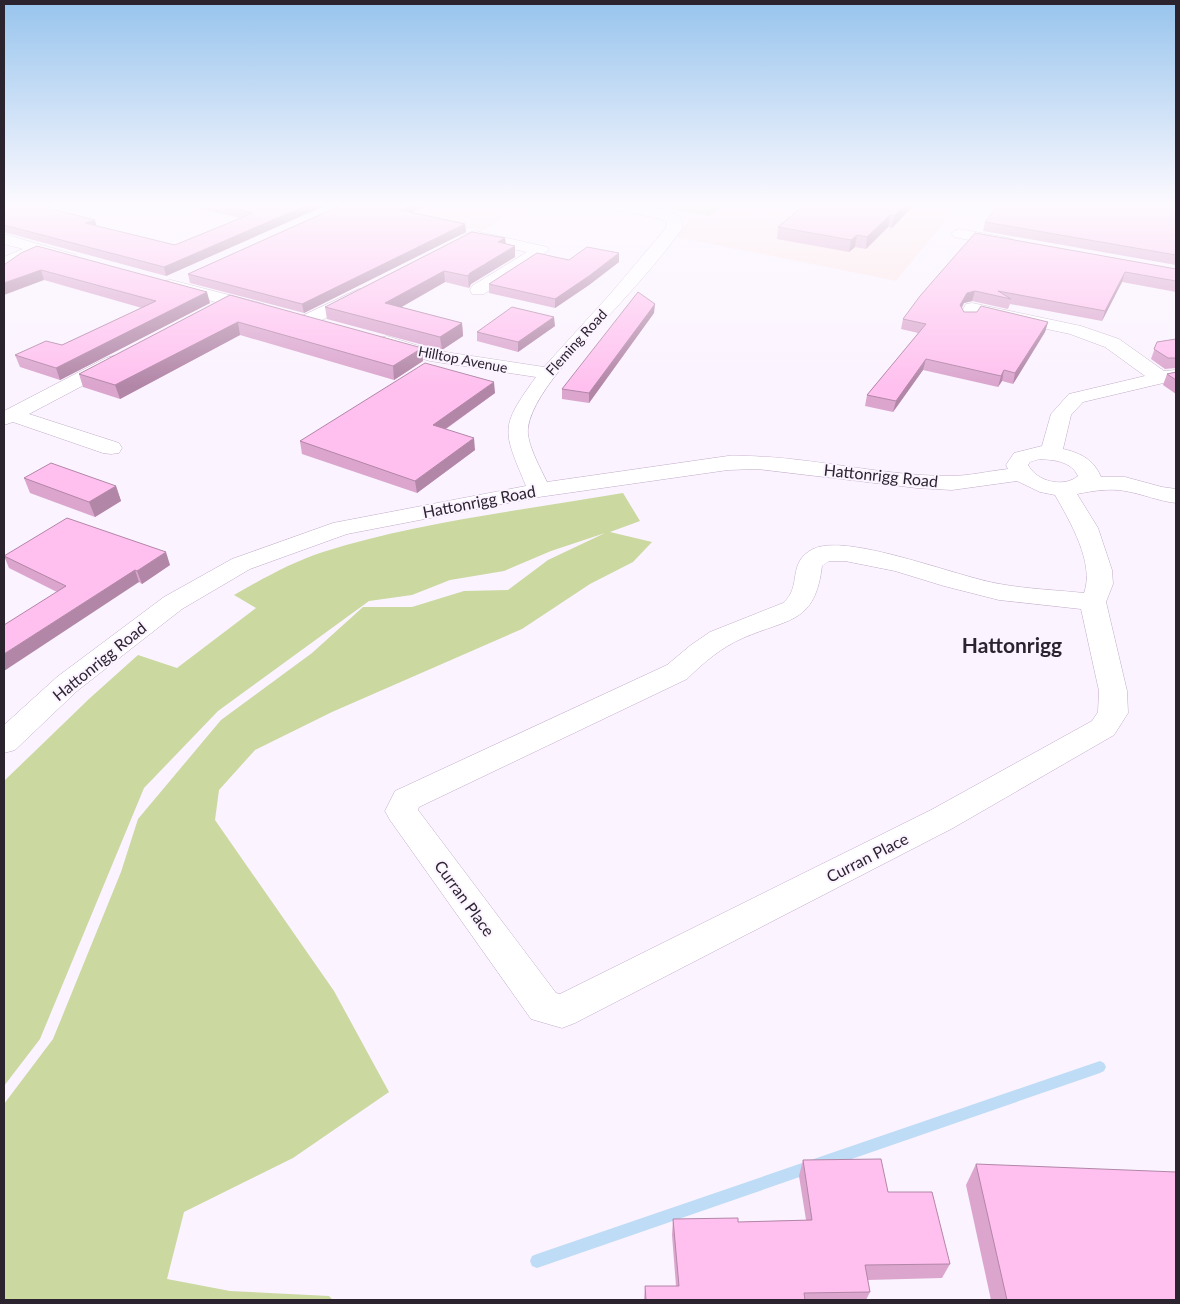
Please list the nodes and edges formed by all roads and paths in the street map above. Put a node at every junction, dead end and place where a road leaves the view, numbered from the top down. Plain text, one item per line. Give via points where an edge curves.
1 (519, 264) edge
2 (645, 264) edge
3 (185, 276) dead end
4 (370, 288) edge
5 (478, 290) edge
6 (230, 301) junction
7 (273, 312) edge
8 (204, 314) edge
9 (290, 316) edge
10 (968, 316) edge
11 (308, 320) junction
12 (333, 327) edge
13 (367, 336) edge
14 (126, 355) edge
15 (548, 373) junction
16 (1168, 375) edge
17 (8, 417) edge
18 (111, 448) dead end
19 (1051, 453) junction
20 (1020, 474) junction
21 (1075, 486) junction
22 (539, 490) junction
23 (1176, 496) edge
24 (1093, 602) junction
25 (5, 740) edge

1 - 5 street
2 - 15 street, Fleming Road
3 - 6 street via 163,283
4 - 11 street
6 - 7 street
6 - 8 street
9 - 11 street
10 - 16 street via 972,308 1075,330 1112,343
11 - 12 street
13 - 15 street, Hilltop Avenue via 430,354
14 - 17 street
15 - 22 street, Fleming Road via 520,415 516,430
16 - 19 street via 1076,398 1061,414
17 - 18 street
19 - 20 street via 1033,453 1020,458 1016,467
19 - 21 street, Curran Place via 1081,463 1088,470 1090,477
20 - 21 street via 1043,486
20 - 22 street, Hattonrigg Road via 943,482 917,481 757,462 728,463
21 - 23 street via 1125,484
21 - 24 street, Curran Place via 1099,570 1100,584
22 - 25 street, Hattonrigg Road via 341,528 241,564 173,602 67,684
24 - 24 street, Curran Place via 1113,691 1113,713 1103,728 942,819 562,1012 544,1007 401,811 406,799 677,672 697,653 727,634 797,605 808,584 810,563 823,554 845,554 900,564 953,582 998,592

